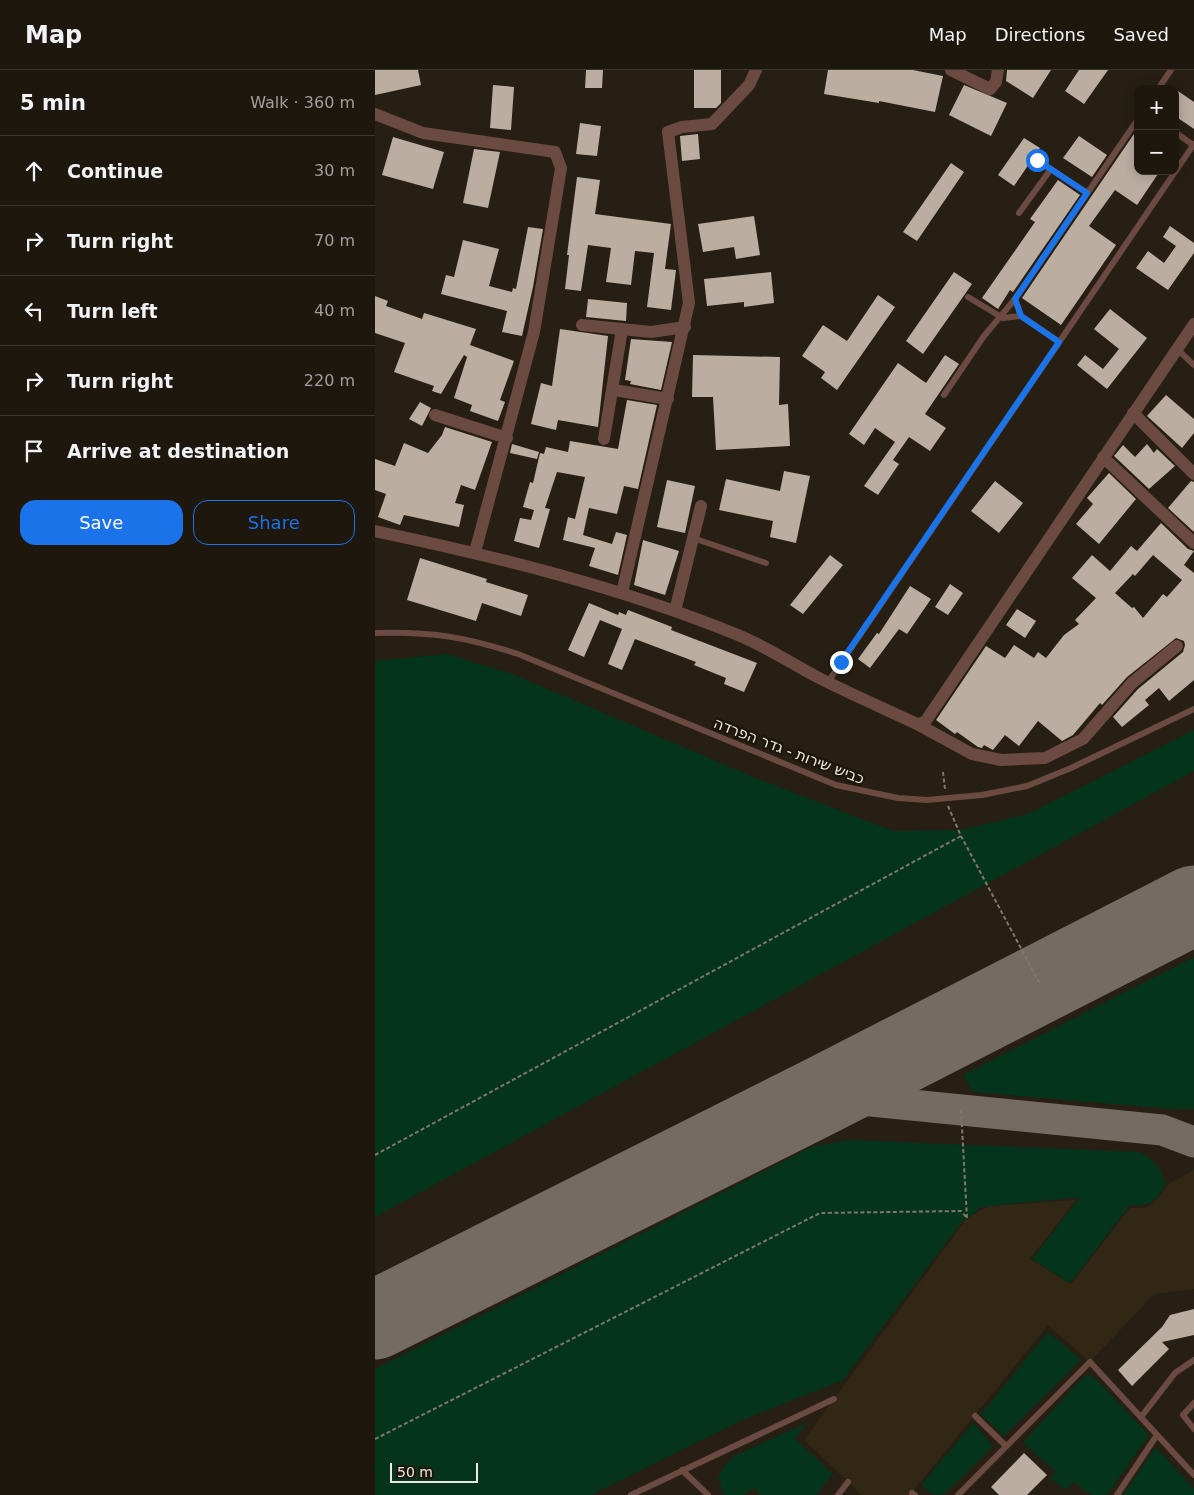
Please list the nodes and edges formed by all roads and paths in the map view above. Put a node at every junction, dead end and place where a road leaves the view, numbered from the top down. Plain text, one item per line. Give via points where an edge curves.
1 (756, 70) edge
2 (951, 70) edge
3 (998, 70) edge
4 (1171, 70) edge
5 (1161, 85) edge
6 (375, 114) edge
7 (1134, 125) edge
8 (1179, 135) edge
9 (1194, 144) edge
10 (1037, 160) dead end
11 (1051, 169) junction
12 (1087, 193) junction
13 (1019, 214) dead end
14 (968, 297) dead end
15 (1015, 299) junction
16 (1000, 316) junction
17 (1021, 316) junction
18 (1194, 324) edge
19 (581, 325) dead end
20 (685, 327) junction
21 (622, 329) junction
22 (1059, 342) junction
23 (1177, 349) junction
24 (1194, 365) edge
25 (614, 390) junction
26 (944, 395) dead end
27 (668, 399) junction
28 (1133, 413) junction
29 (435, 415) dead end
30 (507, 438) junction
31 (604, 439) dead end
32 (1103, 457) junction
33 (1194, 474) edge
34 (701, 506) dead end
35 (375, 531) edge
36 (1192, 535) edge
37 (693, 538) junction
38 (475, 552) junction
39 (766, 563) dead end
40 (623, 593) junction
41 (675, 611) junction
42 (375, 633) edge
43 (1177, 646) dead end
44 (828, 682) junction
45 (1194, 708) edge
46 (917, 724) junction
47 (943, 772) dead end
48 (945, 799) junction
49 (961, 836) junction
50 (1040, 984) dead end
51 (961, 1110) dead end
52 (375, 1155) edge
53 (1194, 1360) edge
54 (834, 1399) dead end
55 (1194, 1403) edge
56 (975, 1416) dead end
57 (1141, 1417) junction
58 (1194, 1429) edge
59 (1157, 1435) junction
60 (375, 1439) edge
61 (1006, 1446) junction
62 (682, 1470) junction
63 (1192, 1471) edge
64 (848, 1482) dead end
65 (631, 1495) edge
66 (708, 1495) edge
67 (838, 1495) edge
68 (958, 1495) edge
69 (1117, 1495) edge

1 - 20 street via 749,85 712,124 668,132 689,303
2 - 3 street via 990,89 996,82
4 - 5 lane
6 - 30 street via 423,133 555,152 561,168 534,332
7 - 12 lane
8 - 9 lane
9 - 22 lane
10 - 11 lane
11 - 12 lane
11 - 13 lane
12 - 15 lane
14 - 16 lane
15 - 16 lane
15 - 17 lane
16 - 17 lane
16 - 26 lane
17 - 22 lane
18 - 23 street
19 - 21 street
20 - 21 street via 651,332
20 - 27 street
21 - 25 street
22 - 44 lane
23 - 24 lane
23 - 28 street
25 - 27 street
25 - 31 street
27 - 40 street
28 - 32 street
28 - 33 street
29 - 30 street
30 - 38 street
32 - 36 street
32 - 46 street via 932,713 925,722
34 - 37 street
35 - 38 street
37 - 39 lane
37 - 41 street
38 - 40 street
40 - 41 street
41 - 44 street via 740,636
42 - 48 lane, כביש שירות - גדר הפרדה via 418,632 482,642 836,785 897,798
43 - 46 street via 1132,683 1083,739 1045,758 1001,760 973,754
44 - 46 street
45 - 48 lane, כביש שירות - גדר הפרדה via 1027,786
47 - 48 path
48 - 49 path
49 - 50 path
49 - 52 path
51 - 60 path via 967,1218 961,1211 820,1213
53 - 57 lane via 1175,1373
54 - 62 lane
55 - 58 lane via 1183,1415
56 - 61 lane
57 - 59 lane
57 - 61 lane via 1090,1362
59 - 63 lane
59 - 69 lane
61 - 68 lane
62 - 65 lane
62 - 66 lane
64 - 67 lane

